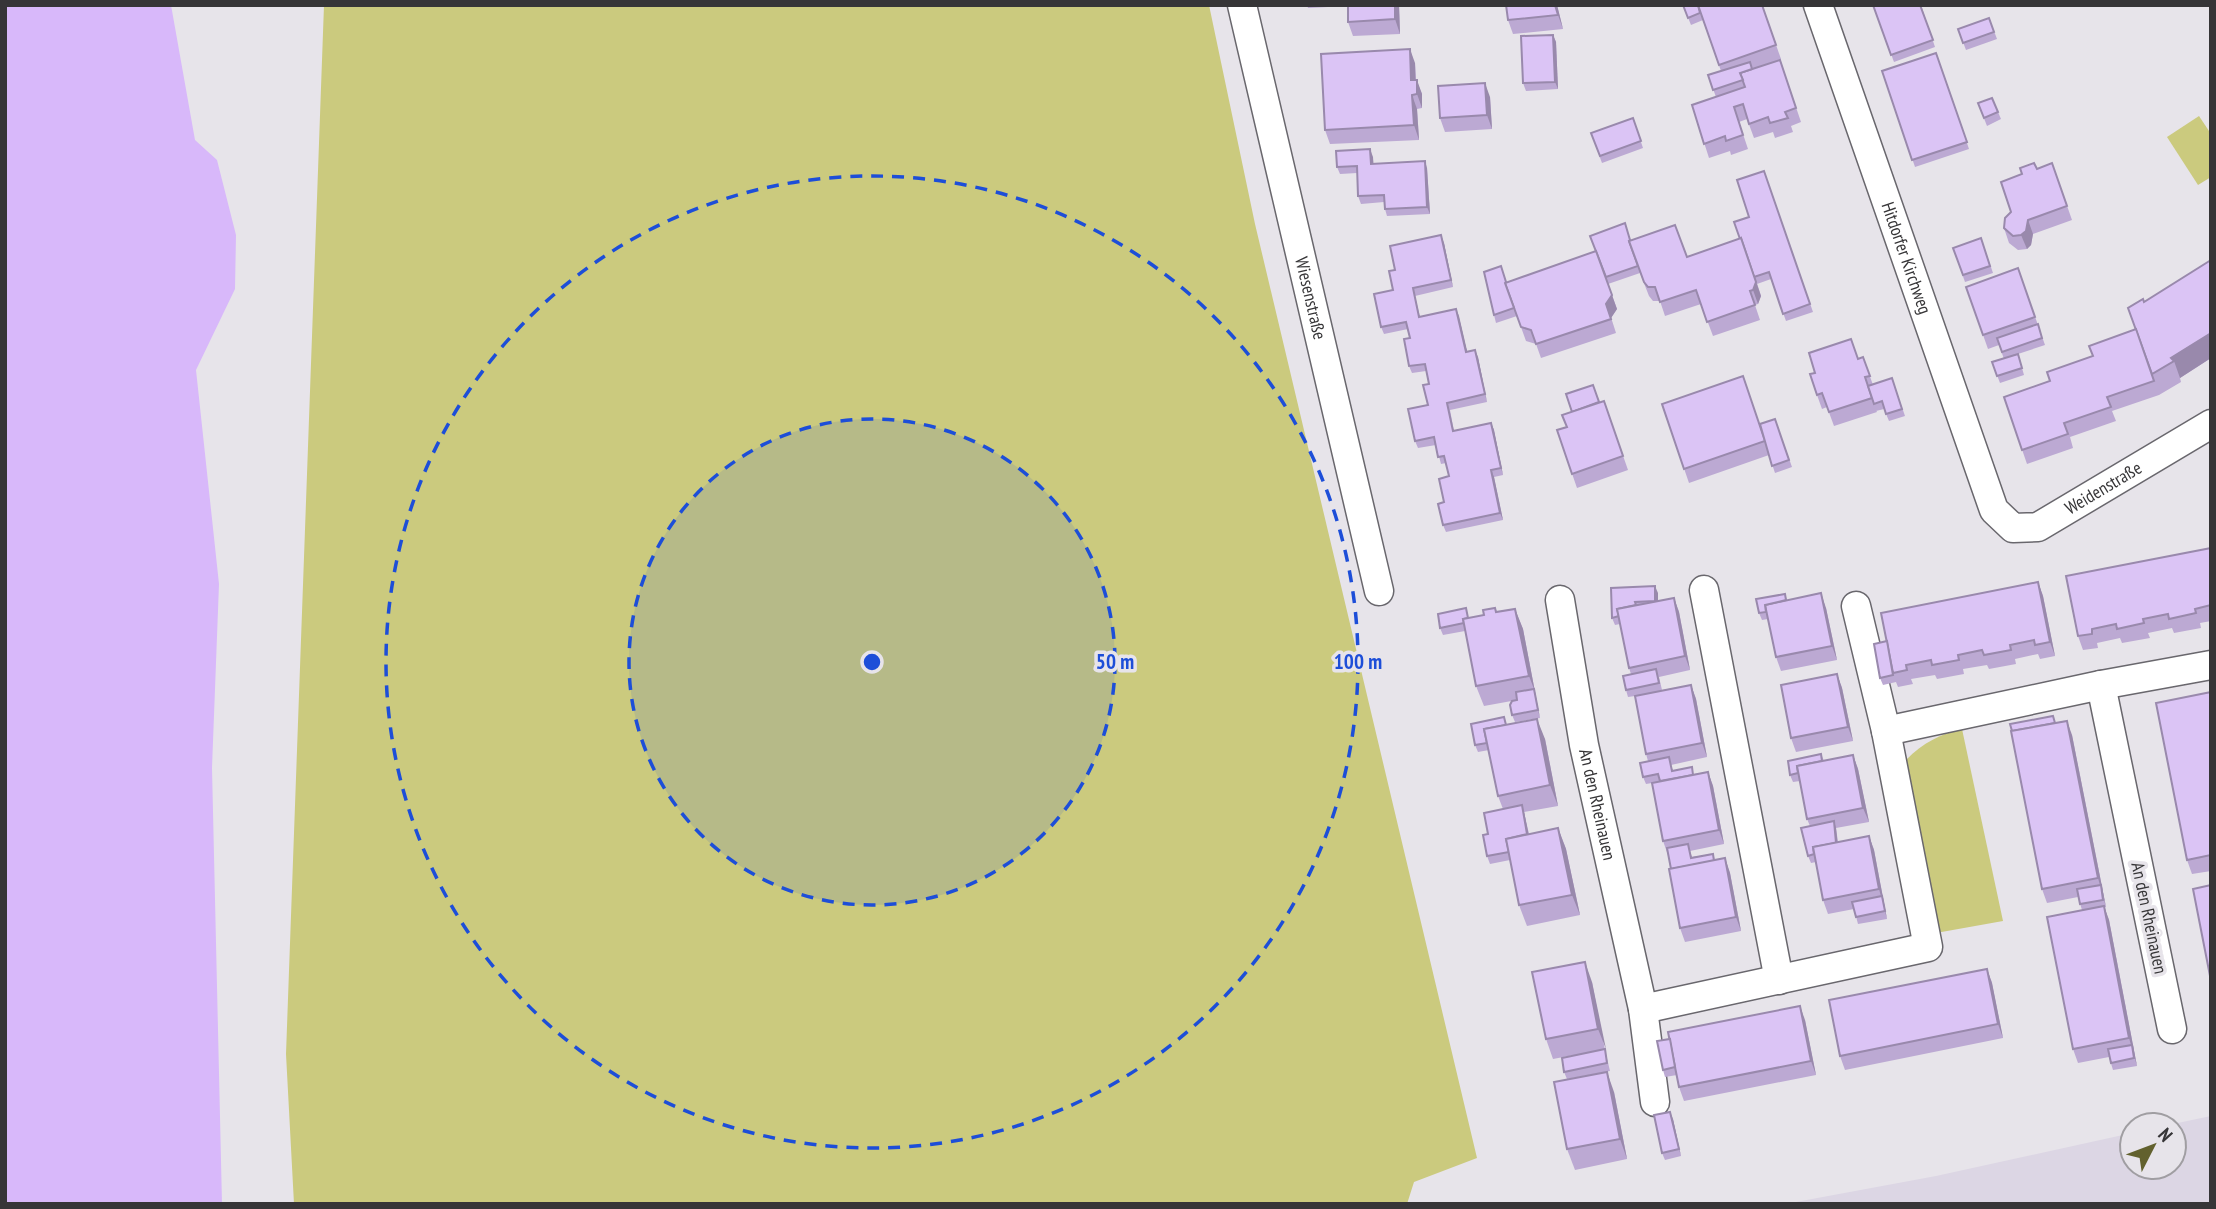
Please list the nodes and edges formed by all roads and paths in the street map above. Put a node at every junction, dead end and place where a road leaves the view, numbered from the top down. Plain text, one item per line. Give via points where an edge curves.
1 (1242, 5) edge
2 (1818, 5) edge
3 (2211, 424) edge
4 (1994, 510) joint
5 (1704, 590) dead end
6 (1379, 591) dead end
7 (1560, 600) dead end
8 (1856, 606) dead end
9 (2211, 665) edge
10 (2101, 685) junction
11 (1886, 731) junction
12 (1780, 980) junction
13 (1643, 1009) junction
14 (2172, 1028) dead end
15 (1656, 1102) dead end

1 - 6 street, Wiesenstraße
2 - 4 street, Hitdorfer Kirchweg
3 - 4 street, Weidenstraße via 2038,527 2013,528
5 - 12 street
7 - 13 street, An den Rheinauen via 1584,746
8 - 11 street
9 - 10 street
10 - 11 street
10 - 14 street, An den Rheinauen
11 - 12 street via 1928,947
12 - 13 street
13 - 15 street, An den Rheinauen

